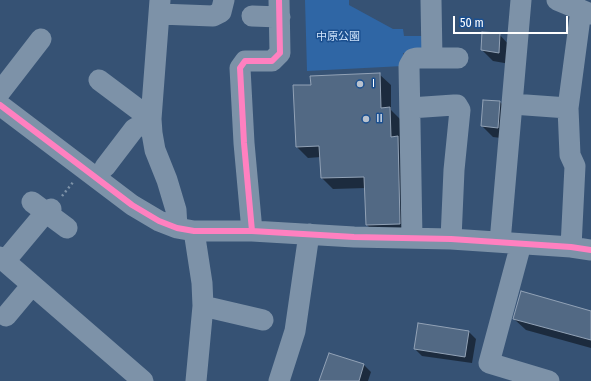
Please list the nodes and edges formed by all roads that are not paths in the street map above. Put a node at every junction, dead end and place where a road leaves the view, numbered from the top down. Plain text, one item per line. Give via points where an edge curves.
1 (224, 0) edge
2 (431, 0) edge
3 (521, 0) edge
4 (576, 6) edge
5 (160, 7) edge
6 (279, 9) edge
7 (252, 16) dead end
8 (41, 39) dead end
9 (432, 58) junction
10 (458, 58) dead end
11 (99, 80) dead end
12 (0, 92) edge
13 (512, 104) junction
14 (0, 106) edge
15 (410, 108) junction
16 (568, 108) junction
17 (151, 119) junction
18 (105, 167) dead end
19 (67, 228) dead end
20 (185, 229) junction
21 (252, 231) junction
22 (309, 234) junction
23 (412, 238) junction
24 (451, 239) junction
25 (500, 242) junction
26 (521, 244) junction
27 (571, 247) junction
28 (591, 250) edge
29 (3, 259) edge
30 (32, 285) junction
31 (203, 306) junction
32 (6, 316) dead end
33 (263, 320) dead end
34 (143, 381) edge
35 (196, 381) edge
36 (280, 381) edge
37 (548, 381) edge

1 - 5 street via 221,12 213,16
2 - 9 street
3 - 13 street
4 - 16 street
5 - 17 street
6 - 7 street
6 - 21 street via 280,49 277,58 272,61 245,61 240,68
8 - 12 street
9 - 10 street
9 - 15 street via 417,58 411,62
11 - 17 street
13 - 16 street
13 - 25 street
14 - 20 street via 132,205 159,221
15 - 23 street
15 - 24 street via 454,105 459,107
16 - 27 street via 570,155 575,166
17 - 18 street via 134,129
17 - 20 street via 155,150
19 - 29 street via 43,208
20 - 21 street
20 - 31 street via 202,284
21 - 22 street
22 - 23 street
22 - 36 street via 295,331
23 - 24 street
24 - 25 street
25 - 26 street
26 - 27 street
26 - 37 street via 489,363
27 - 28 street
29 - 30 street
30 - 32 street
30 - 34 street
31 - 33 street
31 - 35 street

